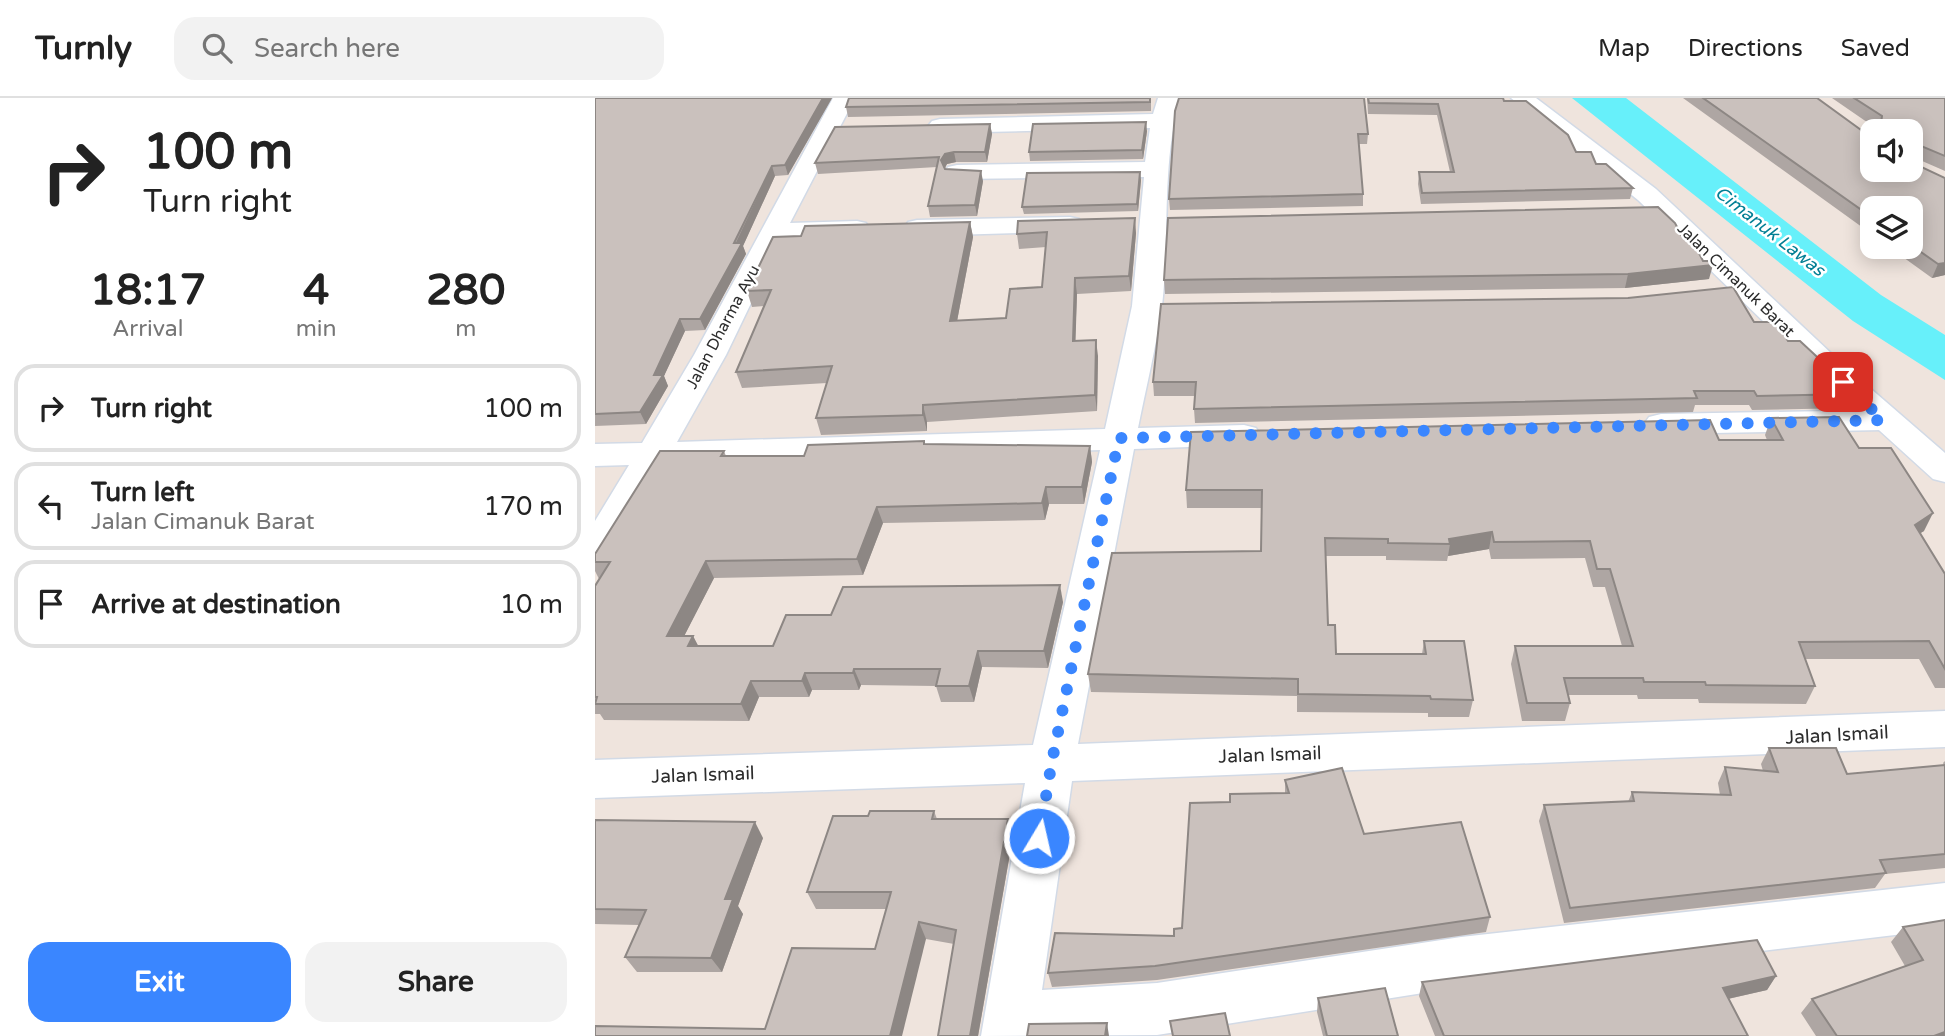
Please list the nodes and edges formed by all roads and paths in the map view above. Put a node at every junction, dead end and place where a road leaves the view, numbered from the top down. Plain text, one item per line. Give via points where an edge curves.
1 (844, 98) edge
2 (1522, 98) edge
3 (1165, 110) edge
4 (921, 126) edge
5 (1157, 169) junction
6 (957, 172) edge
7 (1664, 209) junction
8 (1622, 210) edge
9 (1098, 224) edge
10 (772, 231) junction
11 (1742, 287) junction
12 (1706, 291) edge
13 (1883, 420) junction
14 (1633, 425) edge
15 (1272, 434) edge
16 (1119, 438) junction
17 (654, 454) junction
18 (595, 455) edge
19 (1945, 471) edge
20 (595, 553) edge
21 (1945, 729) edge
22 (1052, 761) junction
23 (595, 779) edge
24 (1945, 906) edge
25 (1009, 1027) edge

1 - 10 street, Jalan Dharma Ayu via 842,127
2 - 7 street, Jalan Cimanuk Barat
3 - 4 street
3 - 5 street
5 - 6 street
5 - 16 street via 1152,223 1161,306
7 - 8 street
7 - 11 street, Jalan Cimanuk Barat
9 - 10 street
10 - 17 street, Jalan Dharma Ayu
11 - 12 street
11 - 13 street, Jalan Cimanuk Barat
13 - 14 street
13 - 19 street, Jalan Cimanuk Barat
15 - 16 street
16 - 17 street
16 - 22 street
17 - 18 street
17 - 20 street, Jalan Dharma Ayu
21 - 22 street, Jalan Ismail via 1651,744
22 - 23 street, Jalan Ismail
22 - 25 street
24 - 25 street via 1461,962

